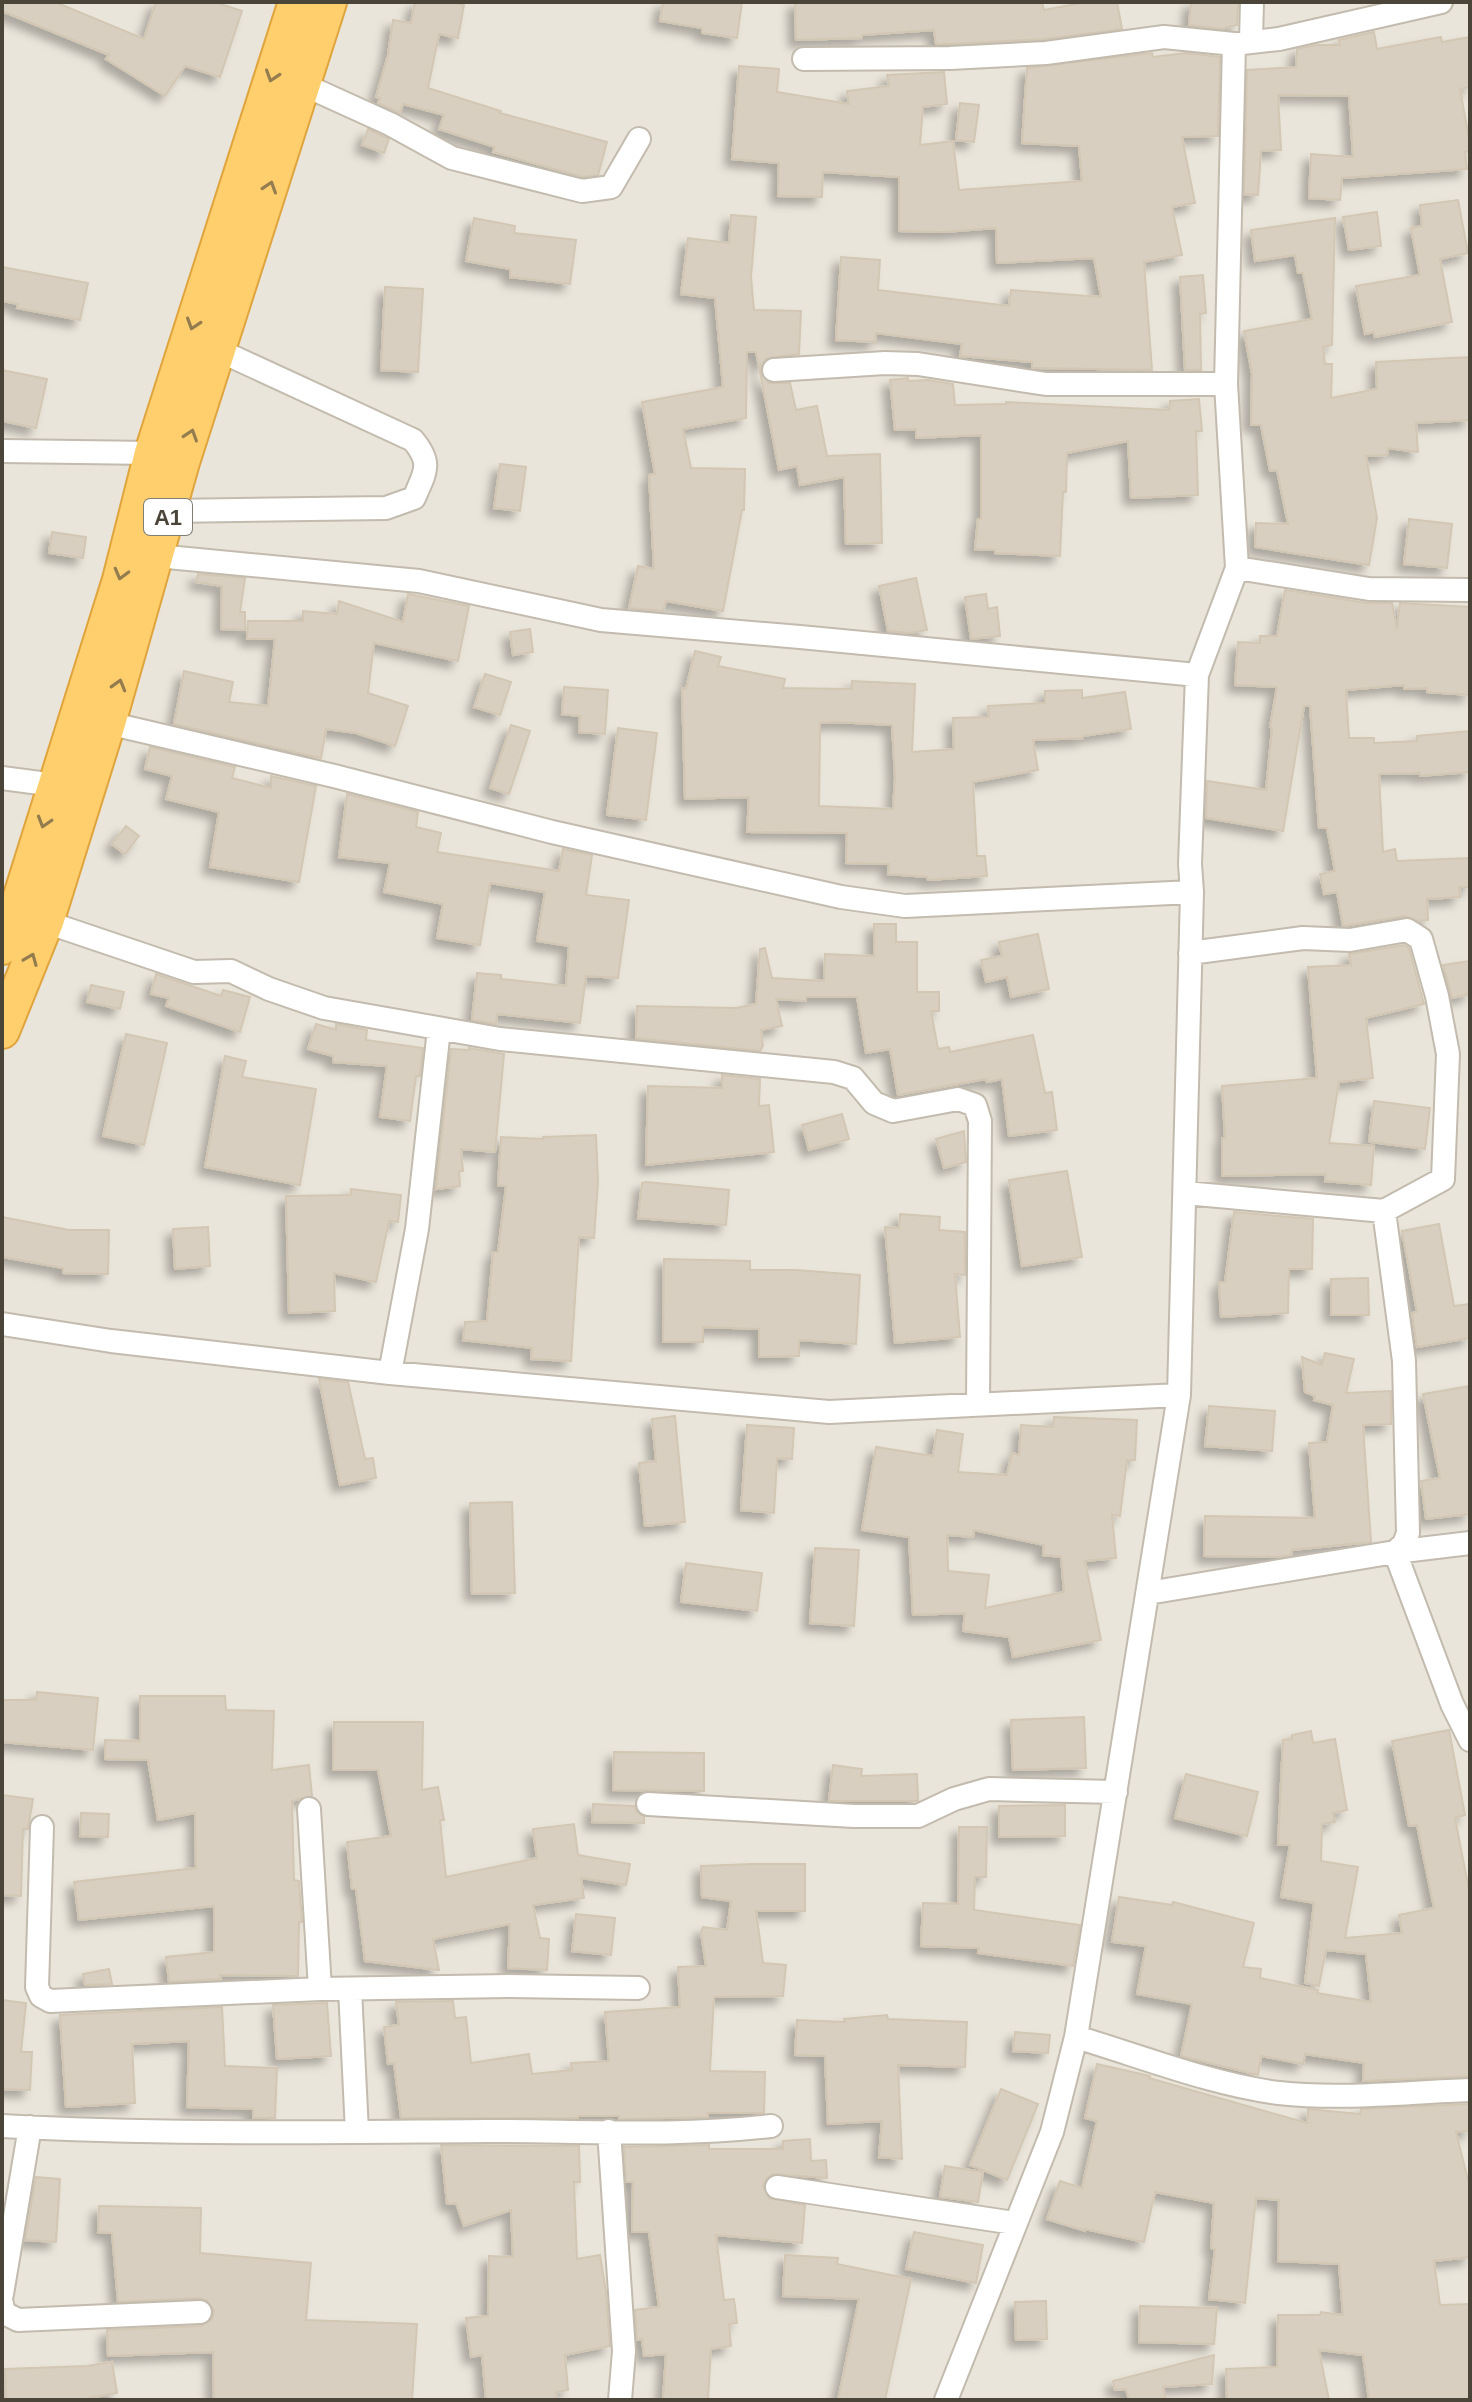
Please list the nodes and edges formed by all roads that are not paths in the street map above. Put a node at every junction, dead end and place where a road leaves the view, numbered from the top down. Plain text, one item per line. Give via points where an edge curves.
1 (296, 2) edge
2 (329, 2) edge
3 (1252, 2) edge
4 (1441, 2) edge
5 (1413, 6) edge
6 (1242, 42) junction
7 (804, 59) dead end
8 (302, 84) junction
9 (639, 139) dead end
10 (218, 350) junction
11 (774, 370) dead end
12 (1226, 384) junction
13 (2, 451) edge
14 (152, 453) junction
15 (169, 511) junction
16 (157, 556) junction
17 (1237, 568) junction
18 (1470, 590) edge
19 (1197, 675) junction
20 (108, 723) junction
21 (2, 778) edge
22 (55, 785) junction
23 (1192, 892) junction
24 (46, 922) junction
25 (2, 947) edge
26 (1190, 953) junction
27 (439, 1029) junction
28 (2, 1031) edge
29 (1185, 1193) junction
30 (1384, 1211) junction
31 (2, 1324) edge
32 (390, 1373) junction
33 (1179, 1395) junction
34 (978, 1404) junction
35 (1470, 1543) edge
36 (1395, 1552) junction
37 (1148, 1593) junction
38 (1470, 1740) edge
39 (1116, 1792) junction
40 (648, 1804) dead end
41 (309, 1809) dead end
42 (42, 1827) dead end
43 (638, 1988) dead end
44 (320, 1989) junction
45 (350, 1989) junction
46 (1076, 2037) junction
47 (1470, 2090) edge
48 (2, 2126) edge
49 (771, 2126) dead end
50 (30, 2127) junction
51 (609, 2131) junction
52 (357, 2132) junction
53 (777, 2187) dead end
54 (1014, 2223) junction
55 (2, 2294) edge
56 (2, 2304) edge
57 (200, 2312) dead end
58 (620, 2400) edge
59 (946, 2400) edge

1 -> 14 highway, A1
2 - 8 highway, A1
3 - 6 street
4 - 5 street
5 - 6 street via 1279,39
6 - 7 street via 1164,37 1046,53
6 - 12 street
8 - 9 street via 452,158 582,191 611,187
10 -> 8 highway, A1
15 -> 10 highway, A1
10 - 15 street via 413,440 424,453 427,468 414,498 386,508
11 - 12 street via 918,364 1046,384
12 - 17 street
13 - 14 street
14 -> 22 highway, A1 via 120,580
15 - 16 highway, A1
16 - 19 street via 419,581 601,620
20 -> 16 highway, A1
17 - 18 street via 1369,589
17 - 19 street
19 - 23 street
20 - 23 street via 841,897 905,906
20 - 24 highway, A1
21 - 22 street
22 -> 25 highway, A1
23 - 26 street
24 - 27 street via 194,972 231,971 324,1008
28 -> 24 highway, A1
26 - 29 street
26 - 30 street via 1407,930 1421,939 1448,1054 1443,1179
27 - 32 street via 417,1229
27 - 34 street via 834,1072 853,1078 874,1103 893,1111 958,1099 975,1105 980,1121
29 - 30 street
29 - 33 street
30 - 36 street via 1404,1361 1408,1533
31 - 32 street
32 - 34 street via 829,1412
33 - 34 street
33 - 37 street
35 - 36 street
36 - 37 street
36 - 38 street
37 - 39 street
39 - 40 street via 989,1789 918,1816
39 - 46 street
41 - 44 street
42 - 44 street via 37,1987 41,1996 50,2001
43 - 45 street
44 - 45 street
45 - 52 street
46 - 47 street via 1279,2093
46 - 54 street via 1052,2132
48 - 50 street
49 - 51 street via 702,2133
50 - 52 street
50 - 55 street
51 - 52 street
51 - 58 street via 624,2351
53 - 54 street
54 - 59 street
56 - 57 street via 4,2313 18,2320

